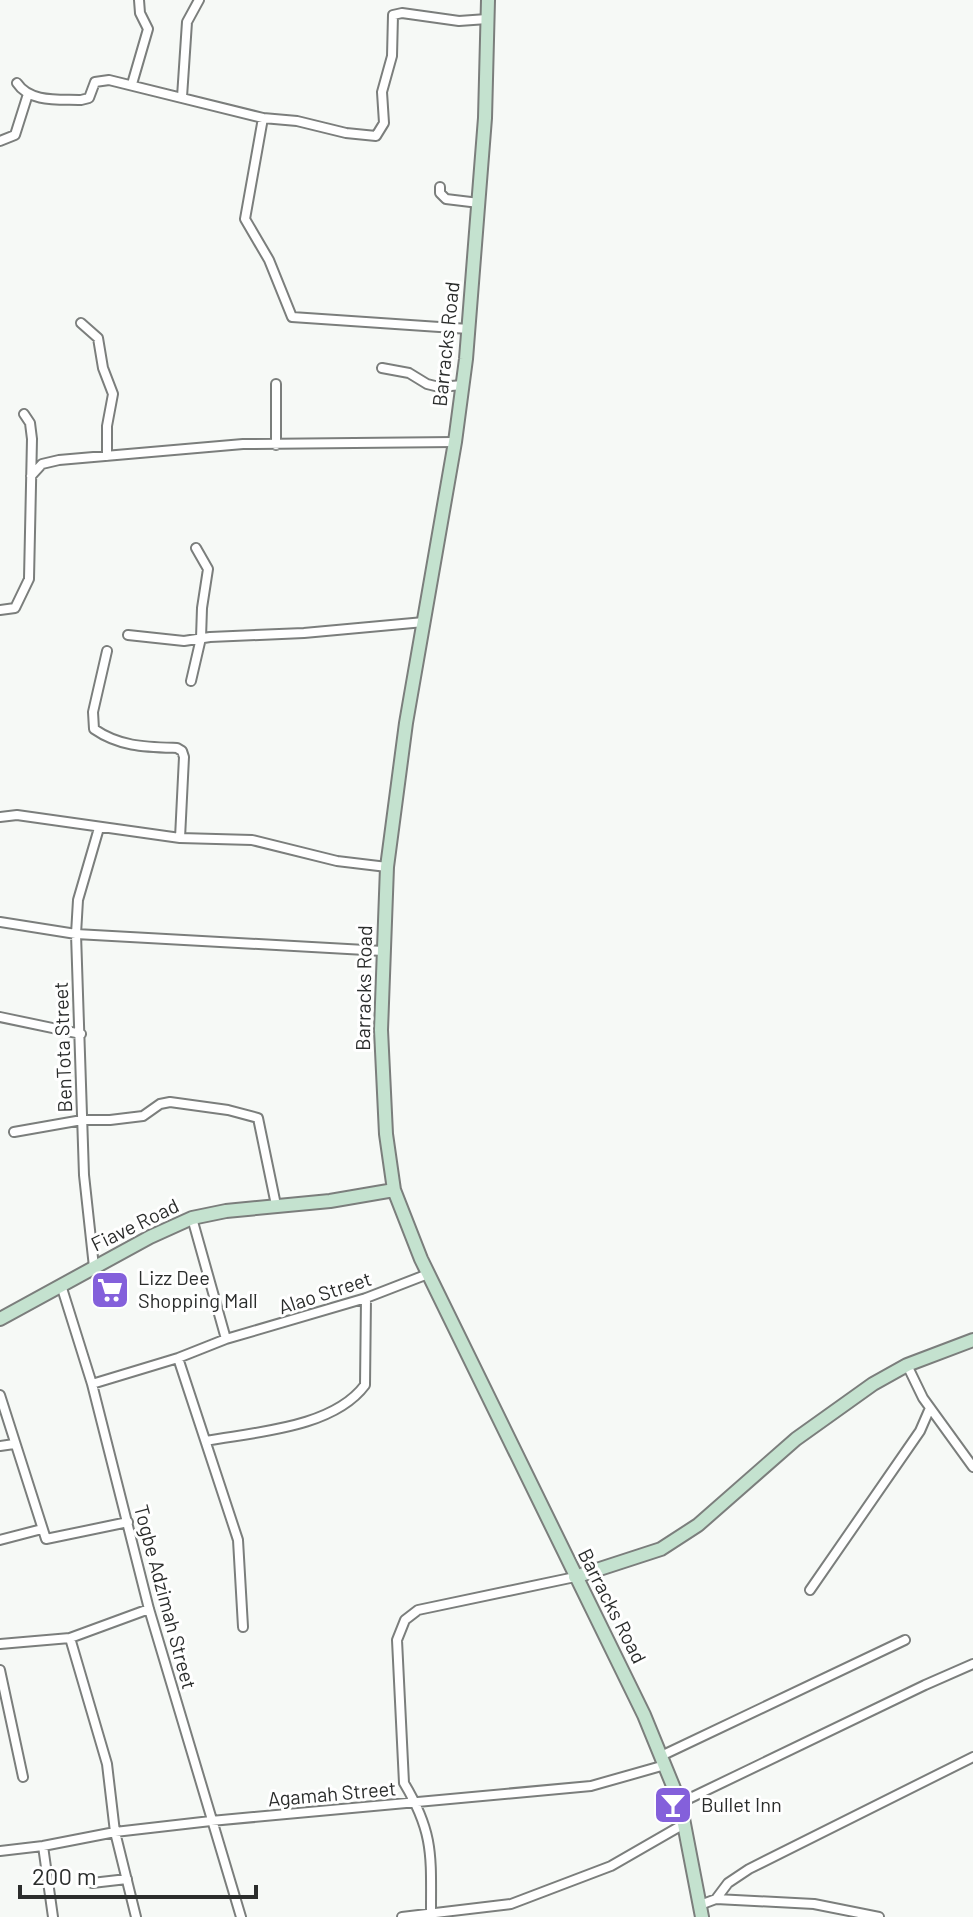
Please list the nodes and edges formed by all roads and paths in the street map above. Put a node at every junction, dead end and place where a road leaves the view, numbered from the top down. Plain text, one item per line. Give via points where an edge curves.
1 (139, 0) edge
2 (199, 0) edge
3 (488, 0) edge
4 (487, 19) junction
5 (17, 83) dead end
6 (132, 84) junction
7 (28, 94) junction
8 (182, 97) junction
9 (263, 118) junction
10 (0, 141) edge
11 (440, 187) dead end
12 (479, 203) junction
13 (81, 323) dead end
14 (469, 329) junction
15 (382, 368) dead end
16 (276, 384) dead end
17 (463, 385) junction
18 (24, 414) dead end
19 (455, 442) junction
20 (276, 445) junction
21 (107, 456) junction
22 (31, 476) junction
23 (196, 548) dead end
24 (0, 610) edge
25 (424, 622) junction
26 (128, 635) dead end
27 (201, 638) junction
28 (107, 651) dead end
29 (191, 681) dead end
30 (0, 817) edge
31 (99, 828) junction
32 (180, 838) junction
33 (387, 867) junction
34 (0, 922) edge
35 (76, 934) junction
36 (383, 951) junction
37 (0, 1017) edge
38 (81, 1034) junction
39 (82, 1120) junction
40 (14, 1132) dead end
41 (394, 1190) junction
42 (276, 1205) junction
43 (192, 1218) junction
44 (94, 1267) junction
45 (428, 1274) junction
46 (61, 1285) junction
47 (366, 1298) junction
48 (0, 1319) edge
49 (226, 1339) junction
50 (971, 1346) edge
51 (178, 1358) junction
52 (907, 1365) junction
53 (92, 1384) junction
54 (0, 1395) edge
55 (930, 1408) junction
56 (206, 1441) junction
57 (14, 1444) junction
58 (0, 1446) edge
59 (973, 1467) edge
60 (128, 1522) junction
61 (42, 1529) junction
62 (0, 1540) edge
63 (575, 1577) junction
64 (810, 1590) dead end
65 (149, 1609) junction
66 (243, 1627) dead end
67 (70, 1638) junction
68 (905, 1640) dead end
69 (0, 1644) edge
70 (973, 1664) edge
71 (0, 1670) edge
72 (973, 1757) edge
73 (663, 1761) junction
74 (23, 1777) dead end
75 (415, 1802) junction
76 (680, 1803) junction
77 (211, 1821) junction
78 (684, 1824) junction
79 (115, 1832) junction
80 (43, 1846) junction
81 (0, 1851) edge
82 (127, 1879) junction
83 (92, 1883) dead end
84 (716, 1899) junction
85 (701, 1911) edge
86 (431, 1912) junction
87 (53, 1917) edge
88 (136, 1917) edge
89 (241, 1917) edge
90 (402, 1917) edge
91 (879, 1917) edge

1 - 6 street via 148,29
2 - 8 street via 187,22
3 - 4 street, Barracks Road
4 - 9 street via 393,15 392,56 382,92 384,123 376,136
4 - 12 street, Barracks Road
5 - 7 street
6 - 7 street via 95,82 83,100
6 - 8 street
7 - 10 street via 15,135
8 - 9 street
9 - 14 street via 245,219 292,317
11 - 12 street via 446,199
12 - 14 street, Barracks Road
13 - 21 street via 98,338 113,394
14 - 17 street, Barracks Road
15 - 17 street via 439,387
16 - 20 street
17 - 19 street, Barracks Road
18 - 22 street via 32,431
19 - 20 street
19 - 25 street, Barracks Road
20 - 21 street
21 - 22 street via 48,462
22 - 24 street via 29,579 15,608
23 - 27 street via 208,569
25 - 27 street
25 - 33 street, Barracks Road
26 - 27 street
27 - 29 street
28 - 32 street via 94,729 127,745 182,751
30 - 31 street
31 - 32 street
31 - 35 street, BenTota Street via 78,900
32 - 33 street via 252,840
33 - 36 street, Barracks Road
34 - 35 street
35 - 36 street
35 - 38 street, BenTota Street
36 - 41 street, Barracks Road via 381,1030
37 - 38 street
38 - 39 street, BenTota Street
39 - 40 street
39 - 42 street via 143,1116 170,1102 258,1118
39 - 44 street, BenTota Street
41 - 42 street, Fiave Road
41 - 45 street, Barracks Road
42 - 43 street, Fiave Road
43 - 44 street, Fiave Road
43 - 49 street
44 - 46 street, Fiave Road
45 - 47 street, Alao Street
45 - 63 street, Barracks Road
46 - 48 street, Fiave Road
46 - 53 street, Togbe Adzimah Street
47 - 49 street, Alao Street
47 - 56 street via 365,1385 345,1404 313,1420
49 - 51 street, Alao Street
50 - 52 street
51 - 53 street, Alao Street
51 - 56 street
52 - 55 street
52 - 63 street via 796,1439 698,1525 661,1549
53 - 60 street, Togbe Adzimah Street
54 - 57 street
55 - 59 street
55 - 64 street via 920,1431
56 - 66 street via 238,1540
57 - 58 street
57 - 61 street
60 - 61 street via 51,1540
60 - 65 street, Togbe Adzimah Street
61 - 62 street
63 - 73 street, Barracks Road
63 - 75 street via 418,1610 405,1620 397,1640 404,1783
65 - 67 street
65 - 77 street, Togbe Adzimah Street
67 - 69 street
67 - 79 street via 107,1764
68 - 73 street, Agamah Street
70 - 76 street
71 - 74 street
72 - 84 street via 749,1869
73 - 75 street, Agamah Street via 591,1786
73 - 76 street, Barracks Road
75 - 77 street, Agamah Street
75 - 86 street via 429,1837
76 - 78 street, Barracks Road
77 - 79 street, Agamah Street
77 - 89 street, Togbe Adzimah Street
78 - 85 street, Barracks Road
78 - 86 street via 611,1866 511,1904
79 - 80 street, Agamah Street
79 - 82 street
80 - 81 street, Agamah Street
80 - 87 street
82 - 83 street
82 - 88 street
84 - 85 street
84 - 91 street via 814,1904
86 - 90 street

